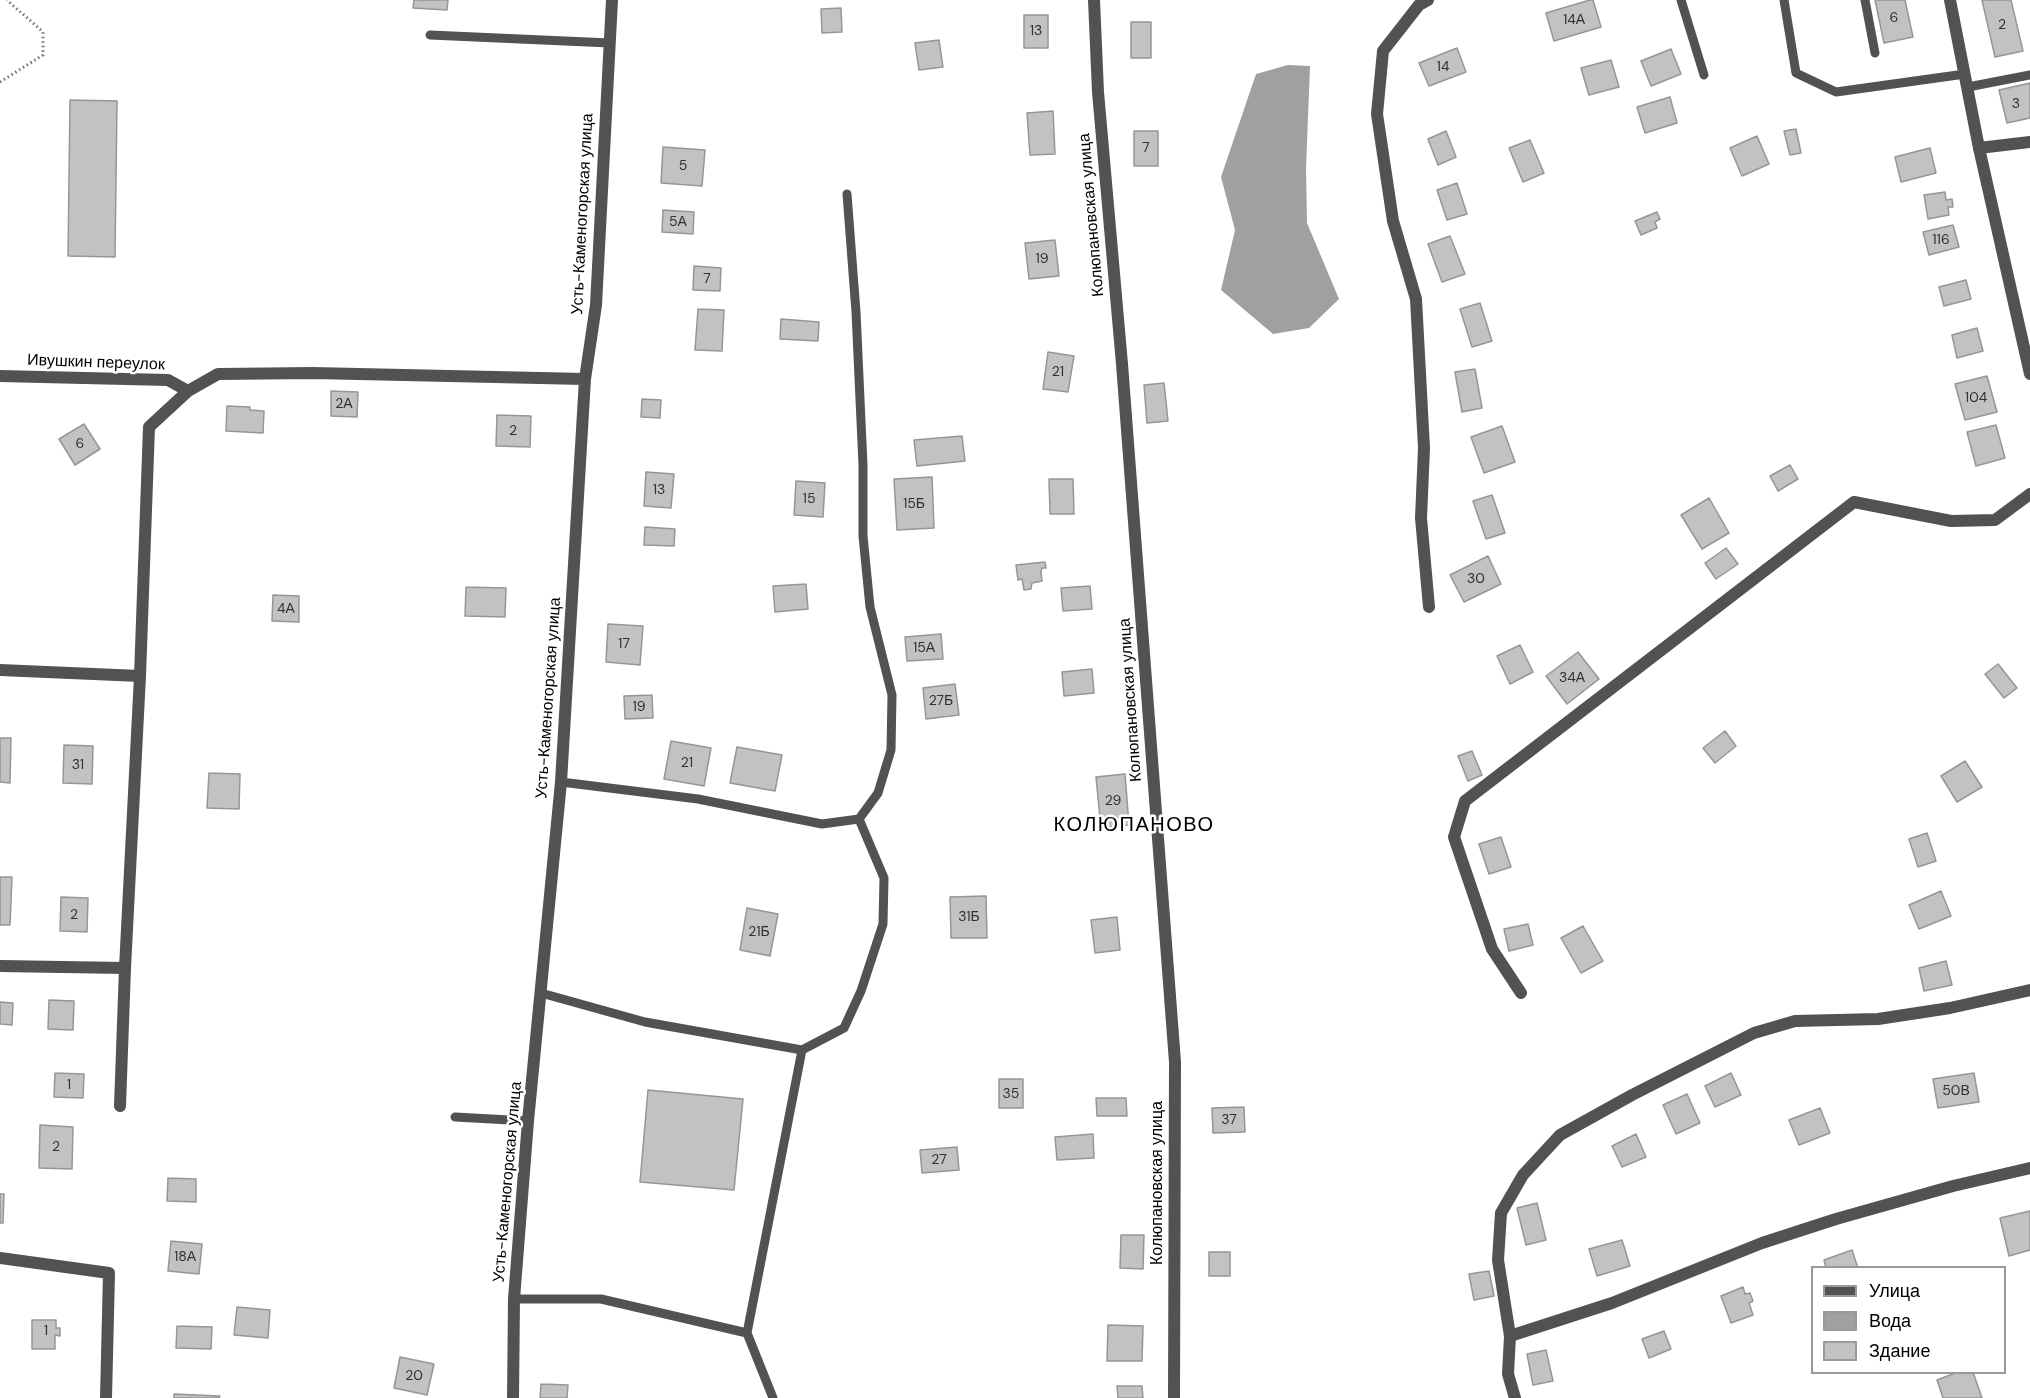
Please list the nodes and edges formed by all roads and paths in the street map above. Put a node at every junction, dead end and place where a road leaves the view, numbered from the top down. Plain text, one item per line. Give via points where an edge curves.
1 (7, 0) edge
2 (612, 0) edge
3 (1094, 0) edge
4 (1428, 0) edge
5 (1681, 0) edge
6 (1784, 0) edge
7 (1865, 0) edge
8 (1950, 0) edge
9 (430, 35) dead end
10 (610, 43) junction
11 (1875, 53) dead end
12 (1965, 74) junction
13 (1704, 75) dead end
14 (2030, 75) edge
15 (0, 82) edge
16 (1968, 87) junction
17 (2030, 142) edge
18 (1979, 148) junction
19 (847, 194) dead end
20 (2030, 374) edge
21 (0, 376) edge
22 (585, 379) junction
23 (188, 391) junction
24 (2030, 494) edge
25 (1429, 607) dead end
26 (0, 670) edge
27 (140, 676) junction
28 (561, 782) junction
29 (859, 819) junction
30 (0, 966) edge
31 (125, 968) junction
32 (2030, 990) edge
33 (541, 993) junction
34 (1521, 993) dead end
35 (802, 1050) junction
36 (120, 1106) dead end
37 (455, 1117) dead end
38 (528, 1121) junction
39 (2030, 1168) edge
40 (0, 1258) edge
41 (514, 1299) junction
42 (747, 1333) junction
43 (1510, 1335) junction
44 (106, 1398) edge
45 (513, 1398) edge
46 (773, 1398) edge
47 (1174, 1398) edge
48 (1515, 1398) edge

1 - 15 path via 43,32 43,55
2 - 10 street, Усть-Каменогорская улица
3 - 47 street, Колюпановская улица via 1098,92 1175,1062
4 - 25 street via 1419,5 1383,51 1377,114 1393,221 1416,299 1424,448 1421,518
5 - 13 lane
6 - 12 lane via 1796,73 1836,92
7 - 11 lane
8 - 12 street
9 - 10 lane
10 - 22 street, Усть-Каменогорская улица via 596,305
12 - 16 street
14 - 16 lane
16 - 18 street
17 - 18 street
18 - 20 street
19 - 29 lane via 867,583 892,695 891,750 878,793
21 - 23 street, Ивушкин переулок via 168,380
22 - 23 street via 218,374
22 - 28 street, Усть-Каменогорская улица
23 - 27 street via 149,427
24 - 34 street via 1995,520 1951,521 1854,502 1465,801 1454,837 1492,949
26 - 27 street
27 - 31 street
28 - 29 lane via 698,799 822,824
28 - 33 street, Усть-Каменогорская улица
29 - 35 lane via 885,879 883,924 844,1028
30 - 31 street
31 - 36 street
32 - 43 street via 1878,1019 1795,1021 1754,1033 1560,1135 1523,1175 1501,1213 1498,1260
33 - 35 lane via 645,1022
33 - 38 street, Усть-Каменогорская улица
35 - 42 lane
37 - 38 lane
38 - 41 street, Усть-Каменогорская улица
39 - 43 street via 1836,1219 1762,1243 1612,1303
40 - 44 street via 109,1273
41 - 42 lane via 601,1299
41 - 45 street, Усть-Каменогорская улица
42 - 46 lane
43 - 48 street via 1508,1374

